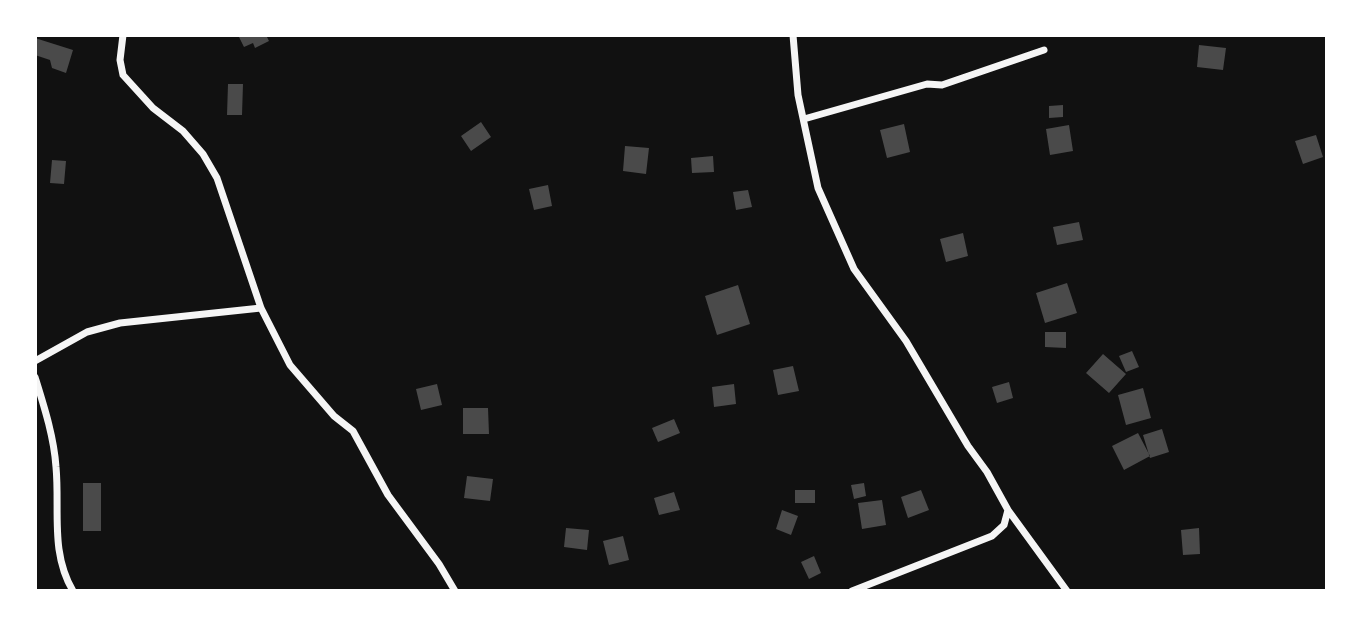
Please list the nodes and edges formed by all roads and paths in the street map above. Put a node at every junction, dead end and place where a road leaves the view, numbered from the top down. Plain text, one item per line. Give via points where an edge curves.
1 (123, 35) edge
2 (793, 35) edge
3 (1044, 50) dead end
4 (804, 118) junction
5 (261, 308) junction
6 (35, 361) edge
7 (35, 376) edge
8 (1008, 510) junction
9 (73, 591) edge
10 (456, 591) edge
11 (852, 591) edge
12 (1067, 591) edge

1 - 5 street via 123,75 153,108 183,131 217,178
2 - 4 street
3 - 4 street via 942,85 928,84
4 - 8 street via 818,188 855,269 906,341
5 - 6 street via 120,323 87,332
5 - 10 street via 290,365 353,431 388,495
7 - 9 street via 56,467 56,540 65,579
8 - 11 street via 1004,525 992,536
8 - 12 street

